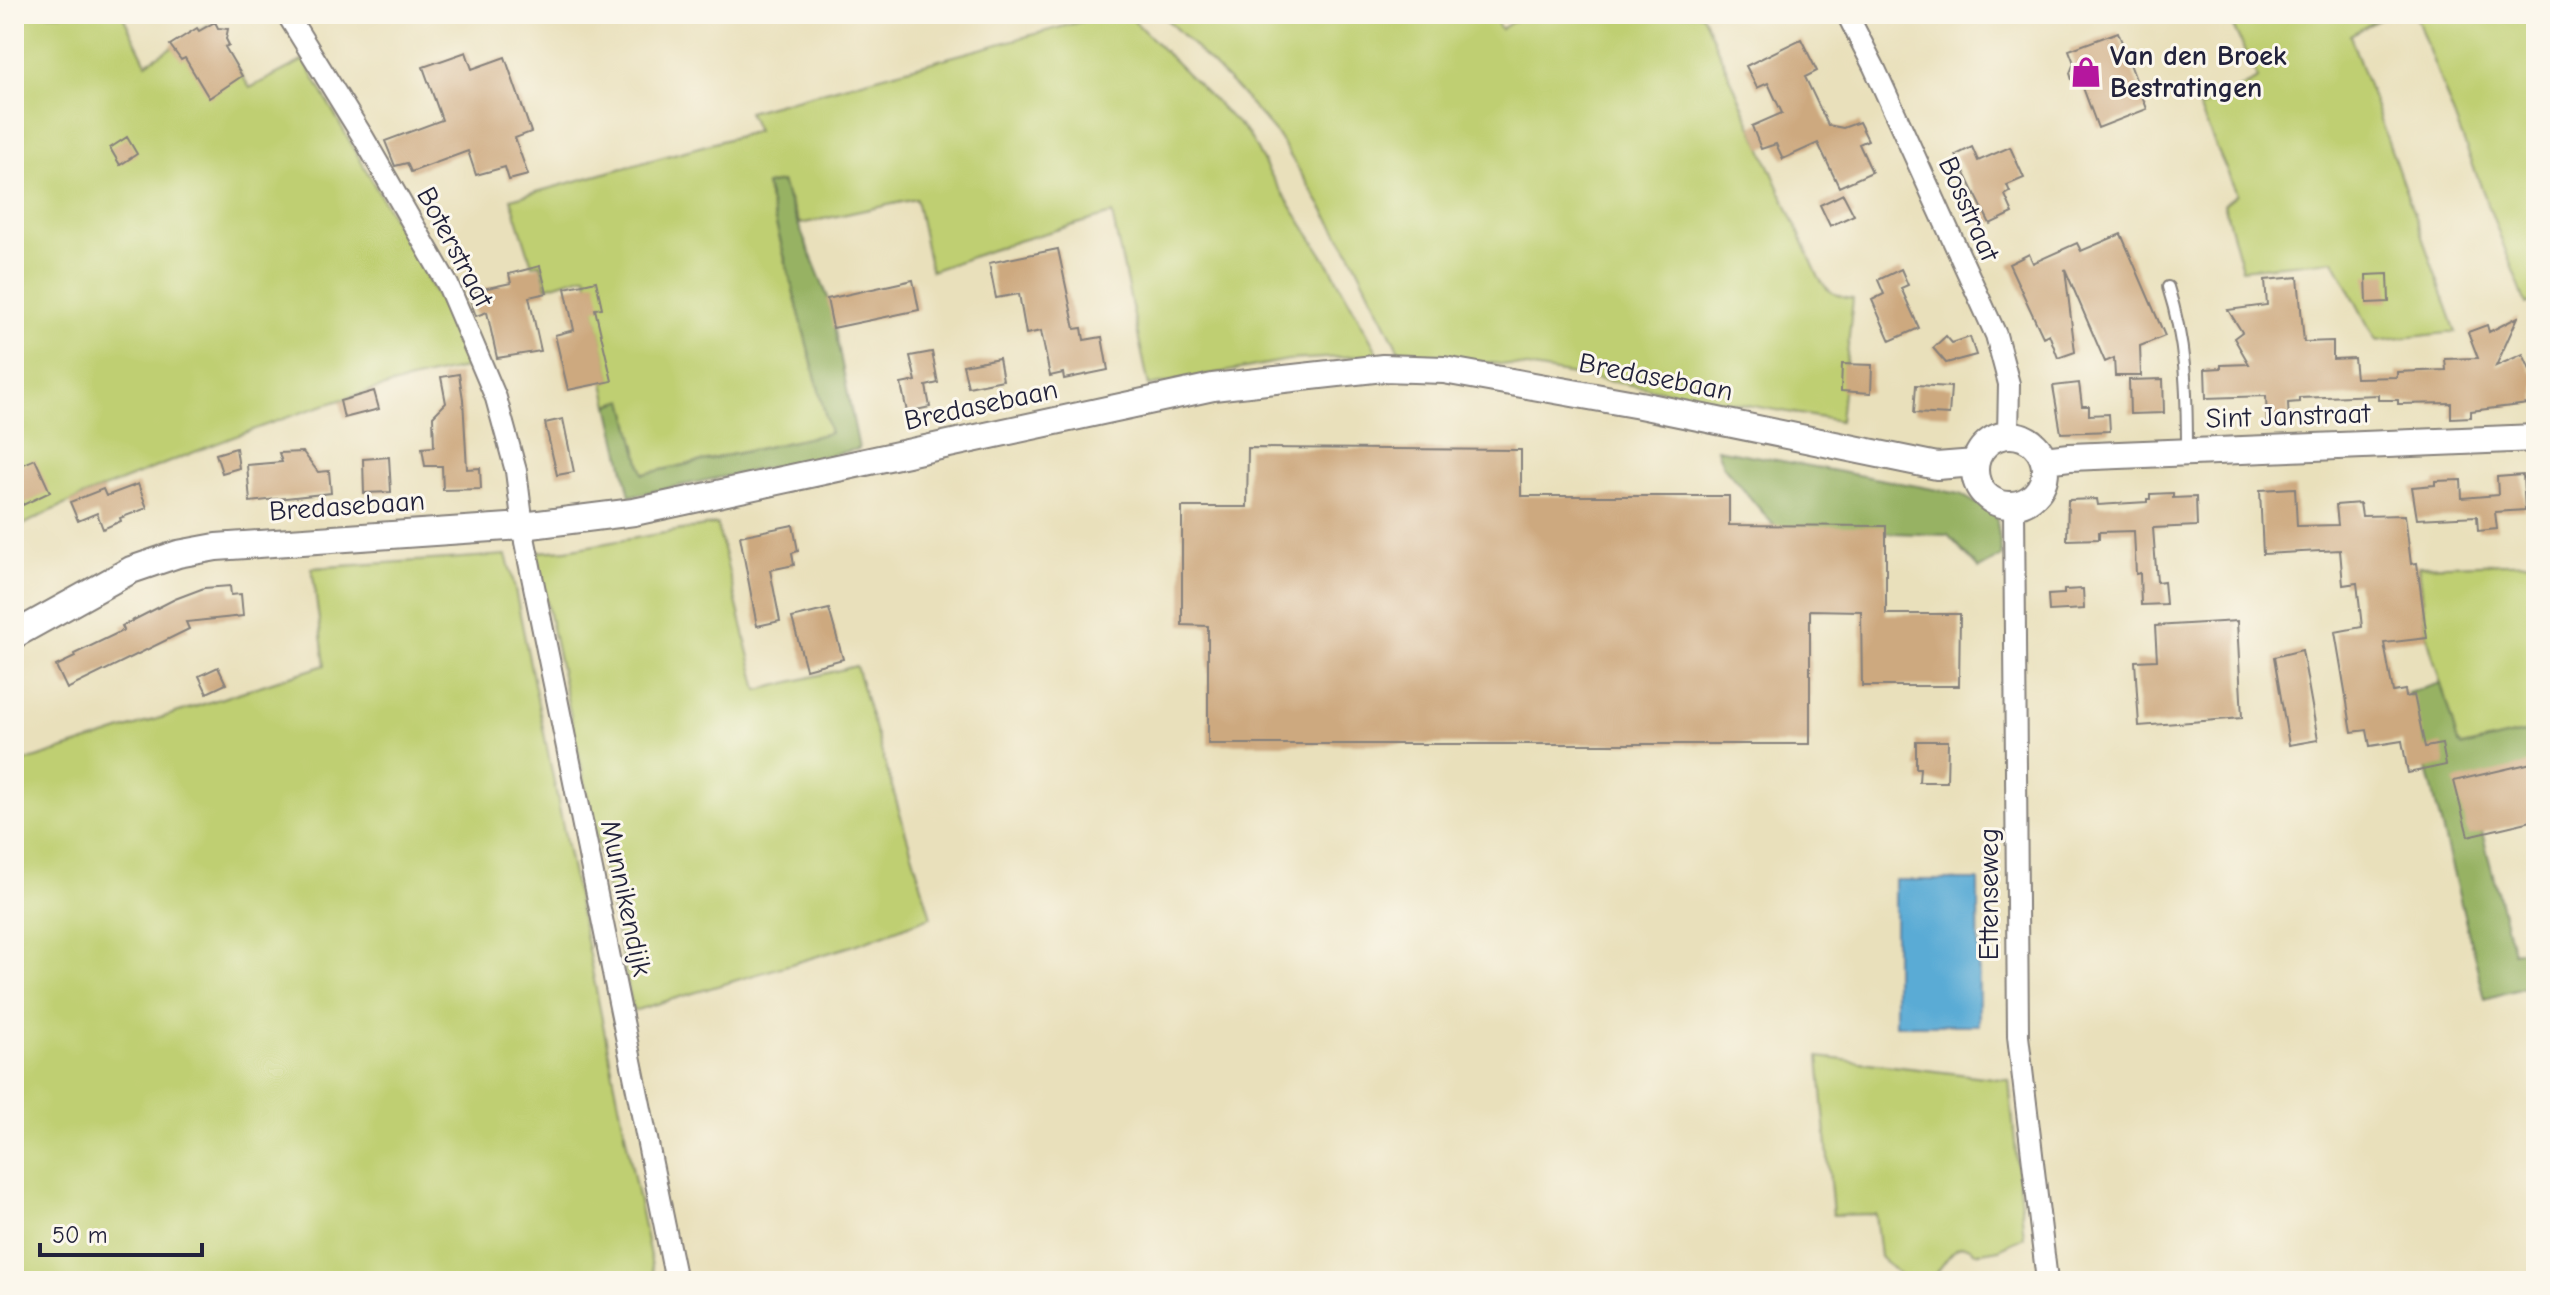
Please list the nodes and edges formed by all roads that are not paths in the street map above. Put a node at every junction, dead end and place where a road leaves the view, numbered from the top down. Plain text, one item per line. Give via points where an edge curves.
1 (287, 14) edge
2 (1847, 14) edge
3 (2168, 287) dead end
4 (2008, 435) junction
5 (2536, 438) edge
6 (2187, 452) junction
7 (2044, 460) junction
8 (1975, 463) junction
9 (2014, 505) junction
10 (523, 526) junction
11 (14, 635) edge
12 (676, 1281) edge
13 (2047, 1281) edge

1 - 10 street, Boterstraat via 448,285 496,398 516,471
2 - 4 street, Bosstraat via 1996,335 2009,384
3 - 6 lane via 2184,350
4 - 7 street via 2036,447
4 - 8 street via 1993,439
5 - 6 street, Sint Janstraat
6 - 7 street, Sint Janstraat
7 - 9 street via 2040,488
8 - 9 street via 1986,496
8 - 10 street, Bredasebaan via 1937,466 1444,370 1383,368 1213,387 634,512
9 - 13 street, Ettenseweg via 2018,1036
10 - 11 street, Bredasebaan via 178,554 131,570
10 - 12 street, Munnikendijk

